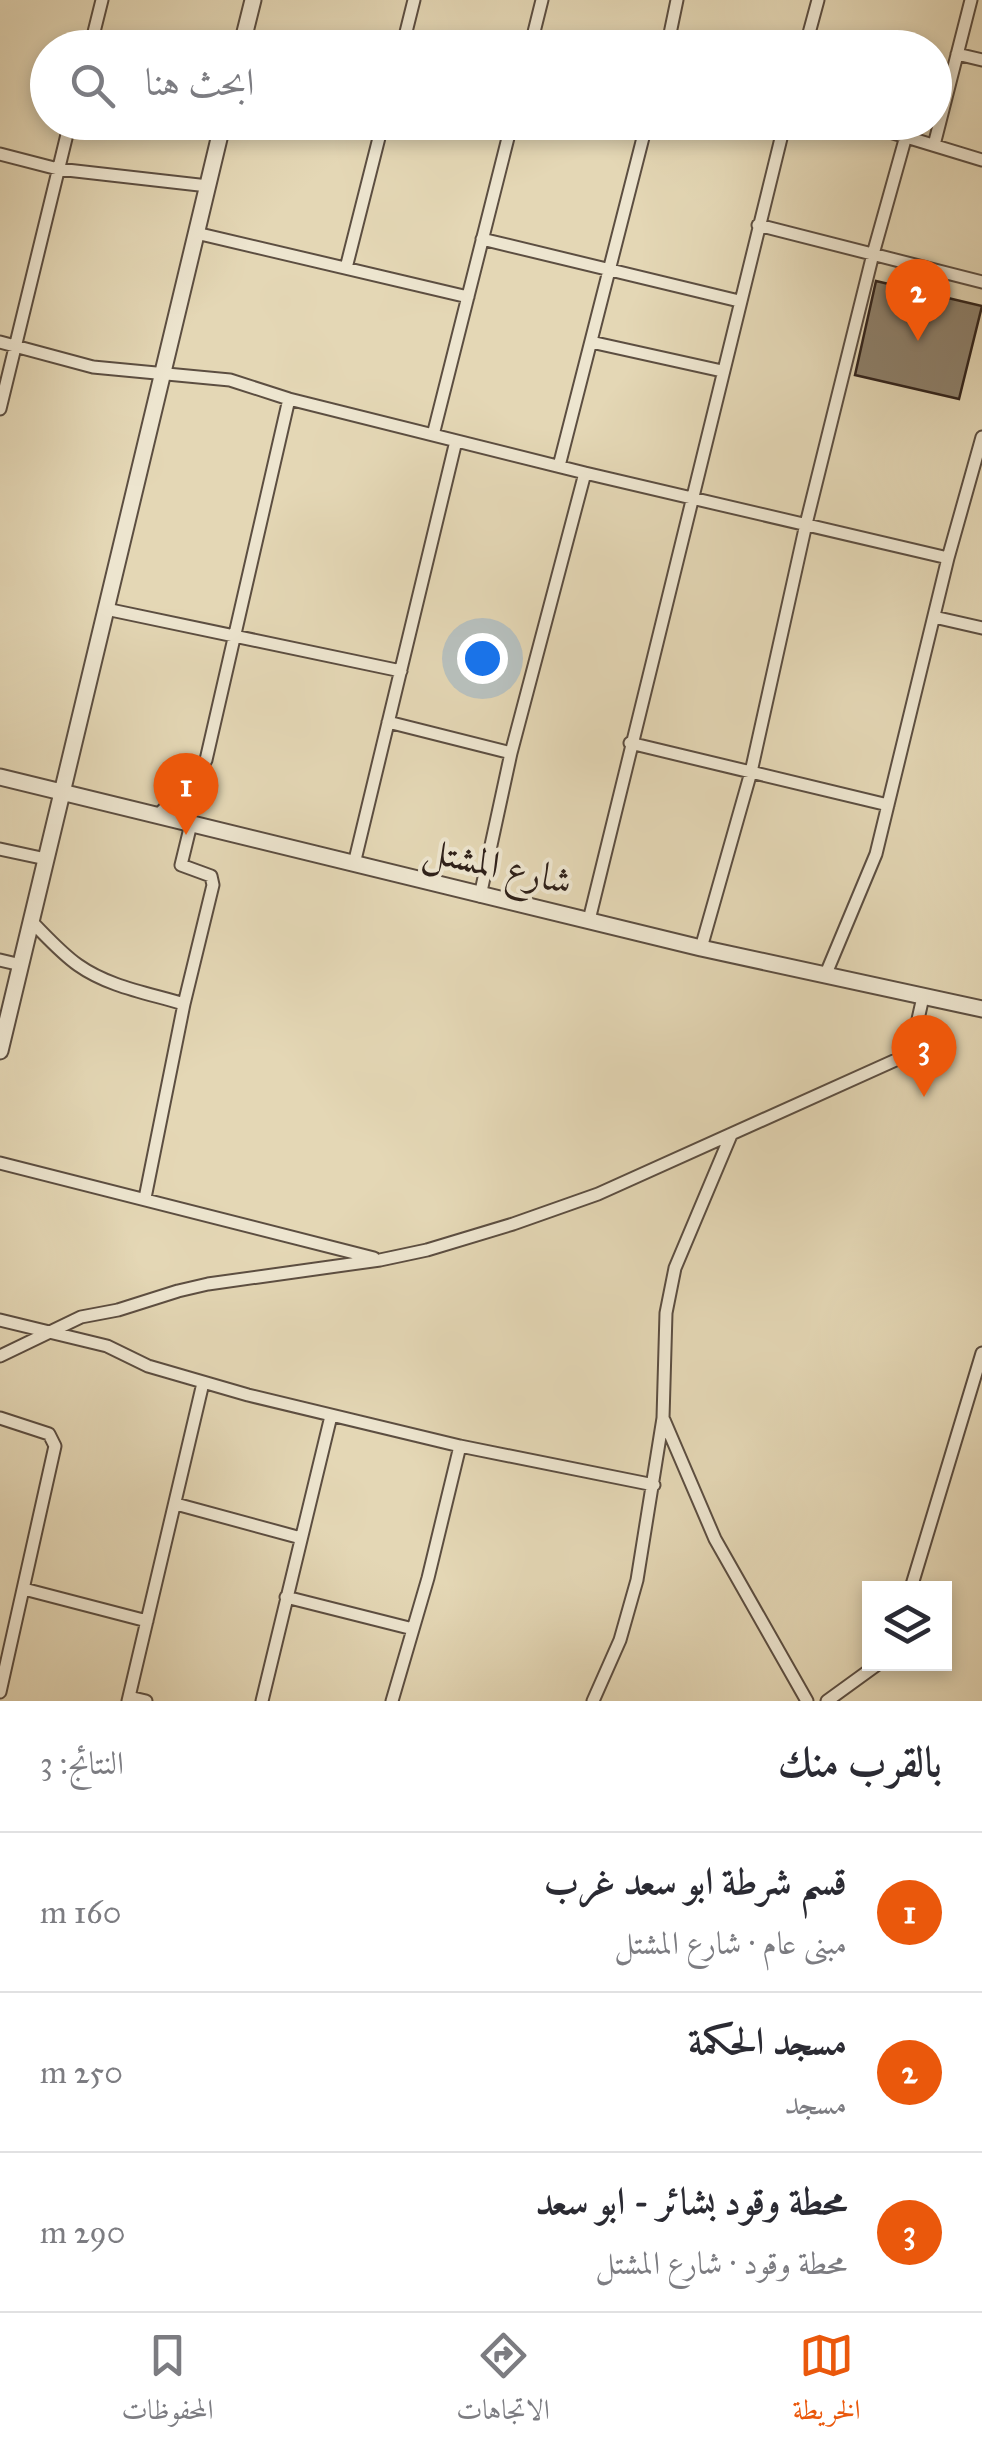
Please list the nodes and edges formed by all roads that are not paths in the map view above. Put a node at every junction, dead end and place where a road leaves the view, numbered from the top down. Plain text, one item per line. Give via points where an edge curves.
1 (102, 0) edge
2 (253, 0) edge
3 (414, 0) edge
4 (542, 0) edge
5 (677, 0) edge
6 (818, 0) edge
7 (971, 0) edge
8 (94, 30) edge
9 (246, 30) edge
10 (406, 30) edge
11 (534, 30) edge
12 (671, 30) edge
13 (810, 30) edge
14 (957, 54) junction
15 (982, 60) edge
16 (952, 74) edge
17 (65, 140) edge
18 (219, 140) edge
19 (378, 140) edge
20 (507, 140) edge
21 (643, 140) edge
22 (779, 140) edge
23 (905, 140) edge
24 (918, 140) edge
25 (935, 140) edge
26 (934, 145) junction
27 (0, 154) edge
28 (982, 160) edge
29 (58, 169) junction
30 (208, 186) junction
31 (758, 225) junction
32 (196, 233) junction
33 (482, 239) junction
34 (873, 254) junction
35 (346, 268) junction
36 (610, 270) junction
37 (982, 282) edge
38 (468, 297) junction
39 (739, 301) junction
40 (0, 342) edge
41 (591, 342) junction
42 (16, 348) junction
43 (722, 371) junction
44 (162, 374) junction
45 (289, 399) junction
46 (0, 409) edge
47 (433, 435) junction
48 (982, 436) edge
49 (456, 440) junction
50 (560, 466) junction
51 (585, 473) junction
52 (690, 498) junction
53 (806, 524) junction
54 (948, 558) junction
55 (106, 609) junction
56 (934, 617) junction
57 (982, 628) edge
58 (236, 636) junction
59 (400, 671) junction
60 (388, 722) junction
61 (630, 744) junction
62 (511, 754) junction
63 (751, 772) junction
64 (0, 777) edge
65 (61, 792) junction
66 (888, 805) junction
67 (157, 816) junction
68 (191, 824) junction
69 (0, 849) edge
70 (46, 859) junction
71 (354, 864) junction
72 (480, 896) junction
73 (589, 920) junction
74 (31, 921) junction
75 (701, 948) junction
76 (0, 960) edge
77 (21, 965) junction
78 (825, 976) junction
79 (923, 997) junction
80 (184, 1004) junction
81 (982, 1009) edge
82 (0, 1051) edge
83 (731, 1135) junction
84 (0, 1163) edge
85 (145, 1198) junction
86 (380, 1260) junction
87 (0, 1320) edge
88 (43, 1332) junction
89 (982, 1353) edge
90 (0, 1356) edge
91 (203, 1383) junction
92 (331, 1416) junction
93 (0, 1418) edge
94 (663, 1418) junction
95 (460, 1446) junction
96 (654, 1485) junction
97 (176, 1504) junction
98 (301, 1538) junction
99 (913, 1581) edge
100 (24, 1589) junction
101 (286, 1597) junction
102 (147, 1621) junction
103 (413, 1628) junction
104 (868, 1671) edge
105 (0, 1692) edge
106 (128, 1699) edge
107 (146, 1701) edge
108 (262, 1701) edge
109 (392, 1701) edge
110 (593, 1701) edge
111 (807, 1701) edge
112 (827, 1701) edge

1 - 8 street
2 - 9 street
3 - 10 street
4 - 11 street
5 - 12 street
6 - 13 street
7 - 14 street
14 - 15 street
14 - 16 street
17 - 29 street
18 - 30 street
19 - 35 street
20 - 33 street
21 - 36 street
22 - 31 street
23 - 34 street
24 - 26 street
25 - 26 street
26 - 28 street
27 - 29 street
29 - 30 street
29 - 42 street
30 - 32 street
31 - 34 street
31 - 39 street
32 - 35 street
32 - 44 street
33 - 36 street
33 - 38 street
34 - 37 street
34 - 53 street
35 - 38 street
36 - 39 street
36 - 41 street
38 - 47 street
39 - 43 street
40 - 42 street
41 - 43 street
41 - 50 street
42 - 44 street via 94,367
42 - 46 street
43 - 52 street
44 - 45 street via 230,380
44 - 55 street
45 - 47 street
45 - 58 street
47 - 49 street
48 - 54 street
49 - 50 street
49 - 59 street
50 - 51 street
51 - 52 street
51 - 62 street
52 - 53 street
52 - 61 street
53 - 54 street
53 - 63 street
54 - 56 street
55 - 58 street
55 - 65 street
56 - 57 street
56 - 66 street
58 - 59 street
58 - 67 street via 206,760
59 - 60 street
60 - 62 street
60 - 71 street
61 - 63 street
61 - 73 street
62 - 72 street
63 - 66 street
63 - 75 street
64 - 65 street, شارع المشتل
65 - 67 street, شارع المشتل
65 - 70 street
66 - 78 street via 876,854
67 - 68 street, شارع المشتل
68 - 71 street, شارع المشتل
68 - 80 street via 182,865 214,880
69 - 70 street
70 - 74 street
71 - 72 street, شارع المشتل
72 - 73 street, شارع المشتل
73 - 75 street, شارع المشتل
74 - 77 street
74 - 80 street via 92,974
75 - 78 street, شارع المشتل
76 - 77 street
77 - 82 street
78 - 79 street, شارع المشتل
79 - 81 street, شارع المشتل
79 - 83 street via 914,1037 898,1059
80 - 85 street
83 - 86 street via 598,1194
83 - 94 street via 675,1268 666,1313
84 - 85 street
85 - 86 street
86 - 88 street via 208,1284
87 - 88 street
88 - 90 street
88 - 91 street via 107,1346
89 - 99 street
91 - 92 street
91 - 97 street
92 - 95 street
92 - 98 street
93 - 100 street via 54,1441
94 - 96 street
94 - 111 street via 715,1539
95 - 96 street
95 - 103 street
96 - 110 street via 637,1580
97 - 98 street
97 - 102 street
98 - 101 street
100 - 102 street
100 - 105 street
101 - 103 street
101 - 108 street
102 - 106 street
103 - 109 street
104 - 112 street
106 - 107 street

